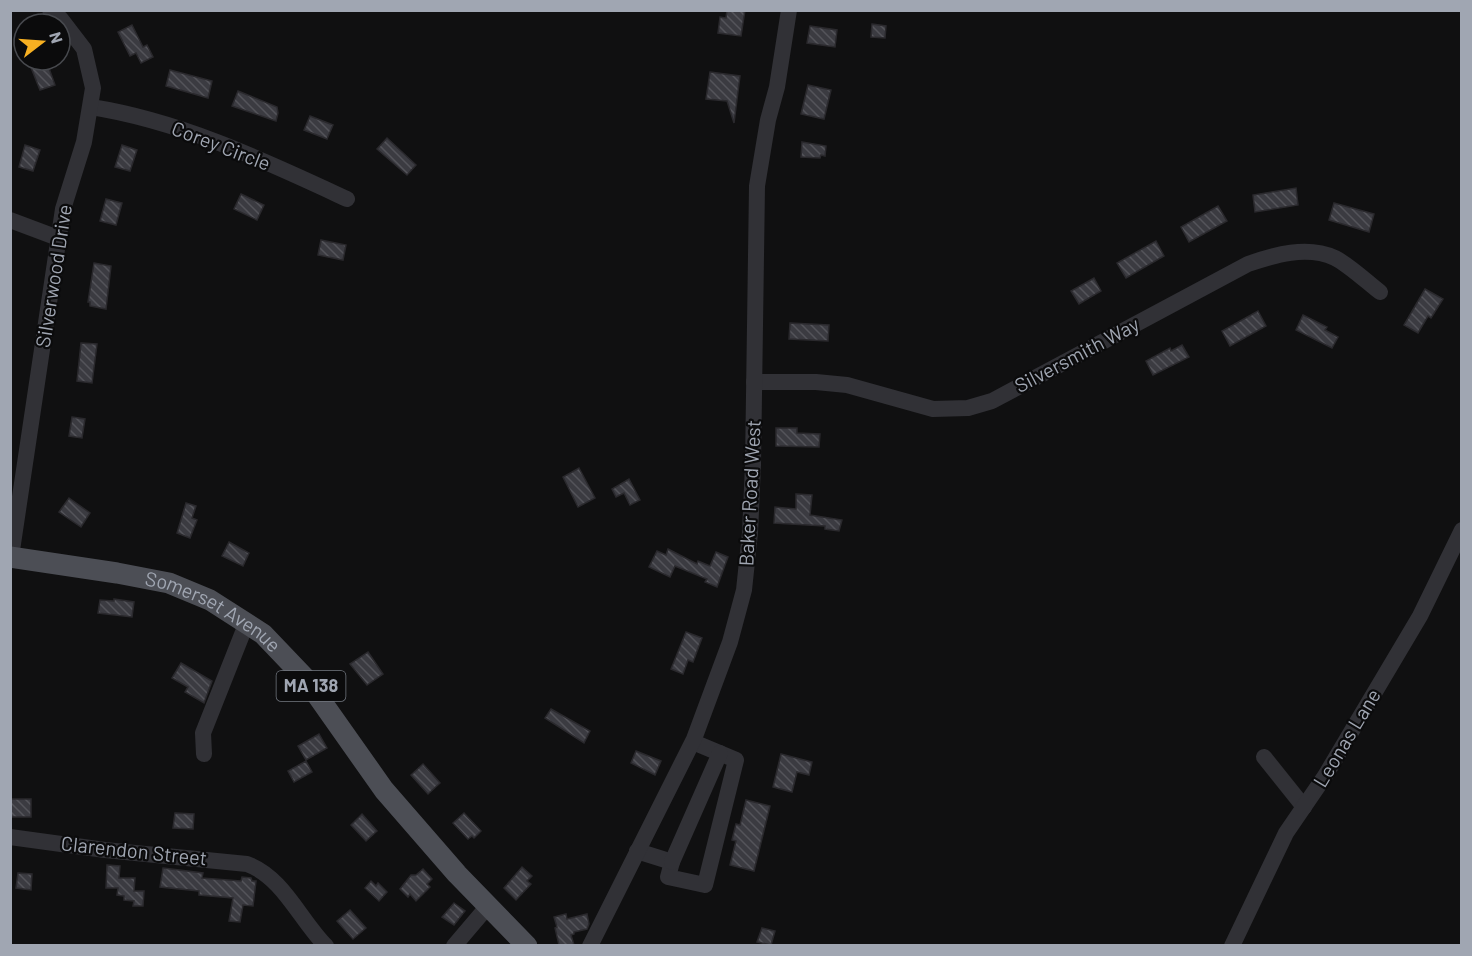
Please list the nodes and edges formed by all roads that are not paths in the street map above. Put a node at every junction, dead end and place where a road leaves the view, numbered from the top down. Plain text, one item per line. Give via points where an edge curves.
1 (50, 10) edge
2 (789, 10) edge
3 (91, 107) junction
4 (347, 199) dead end
5 (10, 220) edge
6 (58, 238) junction
7 (1380, 292) dead end
8 (754, 382) junction
9 (1461, 530) edge
10 (11, 557) edge
11 (247, 622) junction
12 (693, 742) junction
13 (720, 753) junction
14 (204, 754) dead end
15 (1264, 757) dead end
16 (1304, 807) junction
17 (10, 837) edge
18 (638, 851) junction
19 (672, 862) junction
20 (488, 906) junction
21 (326, 945) edge
22 (454, 945) edge
23 (527, 945) edge
24 (590, 945) edge
25 (1233, 945) edge

1 - 3 street, Silverwood Drive via 84,49 93,88
2 - 8 street, Baker Road West via 757,186
3 - 4 street, Corey Circle via 120,111 196,135
3 - 6 street, Silverwood Drive
5 - 6 street
6 - 10 street, Silverwood Drive
7 - 8 street, Silversmith Way via 1336,258 1293,252 1270,256 1248,264 992,401 968,408 933,409 847,385
8 - 12 street, Baker Road West via 750,533 744,590 730,642
9 - 16 street, Leonas Lane via 1420,615
10 - 11 main road, Somerset Avenue / MA 138 via 169,583 210,600
11 - 14 street via 203,733
11 - 20 main road, Somerset Avenue / MA 138 via 294,665 384,790
12 - 13 street
12 - 18 street, Baker Road West
13 - 19 street
13 - 19 street via 736,760 705,885 668,877
15 - 16 street
16 - 25 street, Leonas Lane via 1286,833
17 - 21 street, Clarendon Street via 257,867
18 - 19 street
18 - 24 street, Baker Road West
20 - 22 street
20 - 23 main road, Somerset Avenue / MA 138

